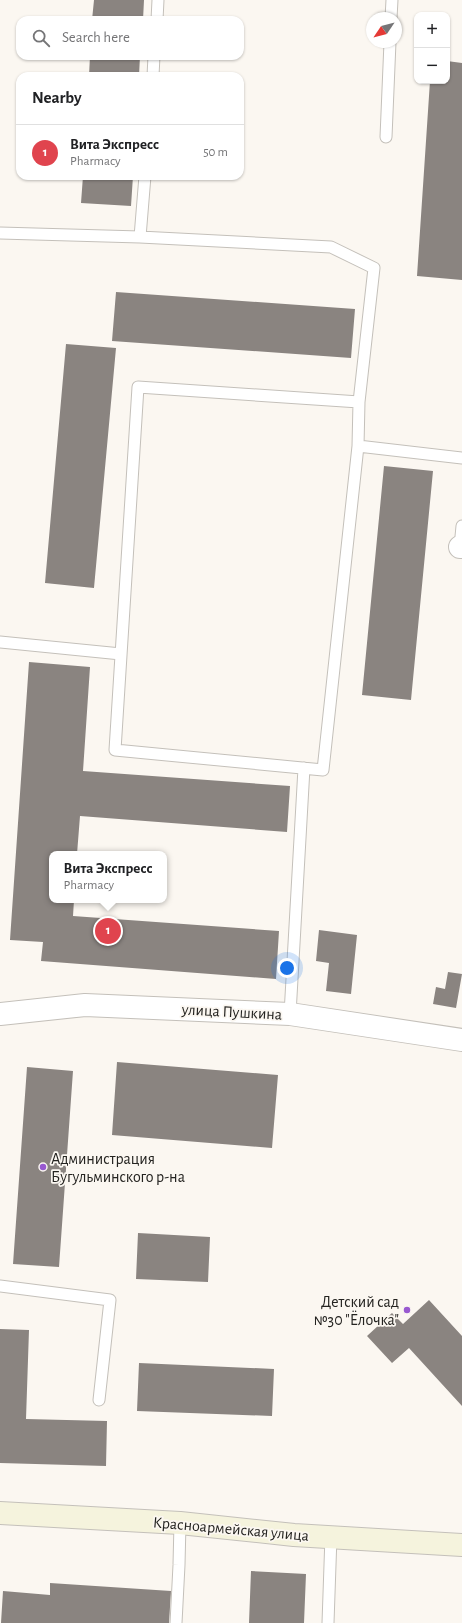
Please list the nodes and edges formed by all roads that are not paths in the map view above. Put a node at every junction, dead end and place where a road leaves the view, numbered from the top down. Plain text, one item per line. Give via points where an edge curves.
1 (158, 0) edge
2 (392, 0) edge
3 (391, 12) edge
4 (157, 16) edge
5 (390, 48) edge
6 (154, 60) edge
7 (153, 72) edge
8 (386, 137) dead end
9 (145, 180) edge
10 (0, 233) edge
11 (140, 237) junction
12 (359, 402) junction
13 (358, 446) junction
14 (462, 458) edge
15 (0, 642) edge
16 (121, 654) junction
17 (304, 768) junction
18 (0, 1014) edge
19 (290, 1014) junction
20 (462, 1040) edge
21 (0, 1286) edge
22 (99, 1400) dead end
23 (0, 1513) edge
24 (180, 1523) junction
25 (331, 1536) junction
26 (462, 1545) edge
27 (176, 1623) edge
28 (328, 1623) edge

1 - 4 lane
2 - 3 lane
5 - 8 lane
6 - 7 lane
9 - 11 lane
10 - 11 lane
11 - 12 lane via 331,247 374,268
12 - 13 lane
12 - 16 lane via 138,387
13 - 14 lane
13 - 17 lane via 323,770
15 - 16 lane
16 - 17 lane via 115,750
17 - 19 lane
18 - 19 street, улица Пушкина via 85,1005
19 - 20 street, улица Пушкина
21 - 22 lane via 110,1300
23 - 24 street, Красноармейская улица
24 - 25 street, Красноармейская улица via 294,1535
24 - 27 lane
25 - 26 street, Красноармейская улица
25 - 28 lane

